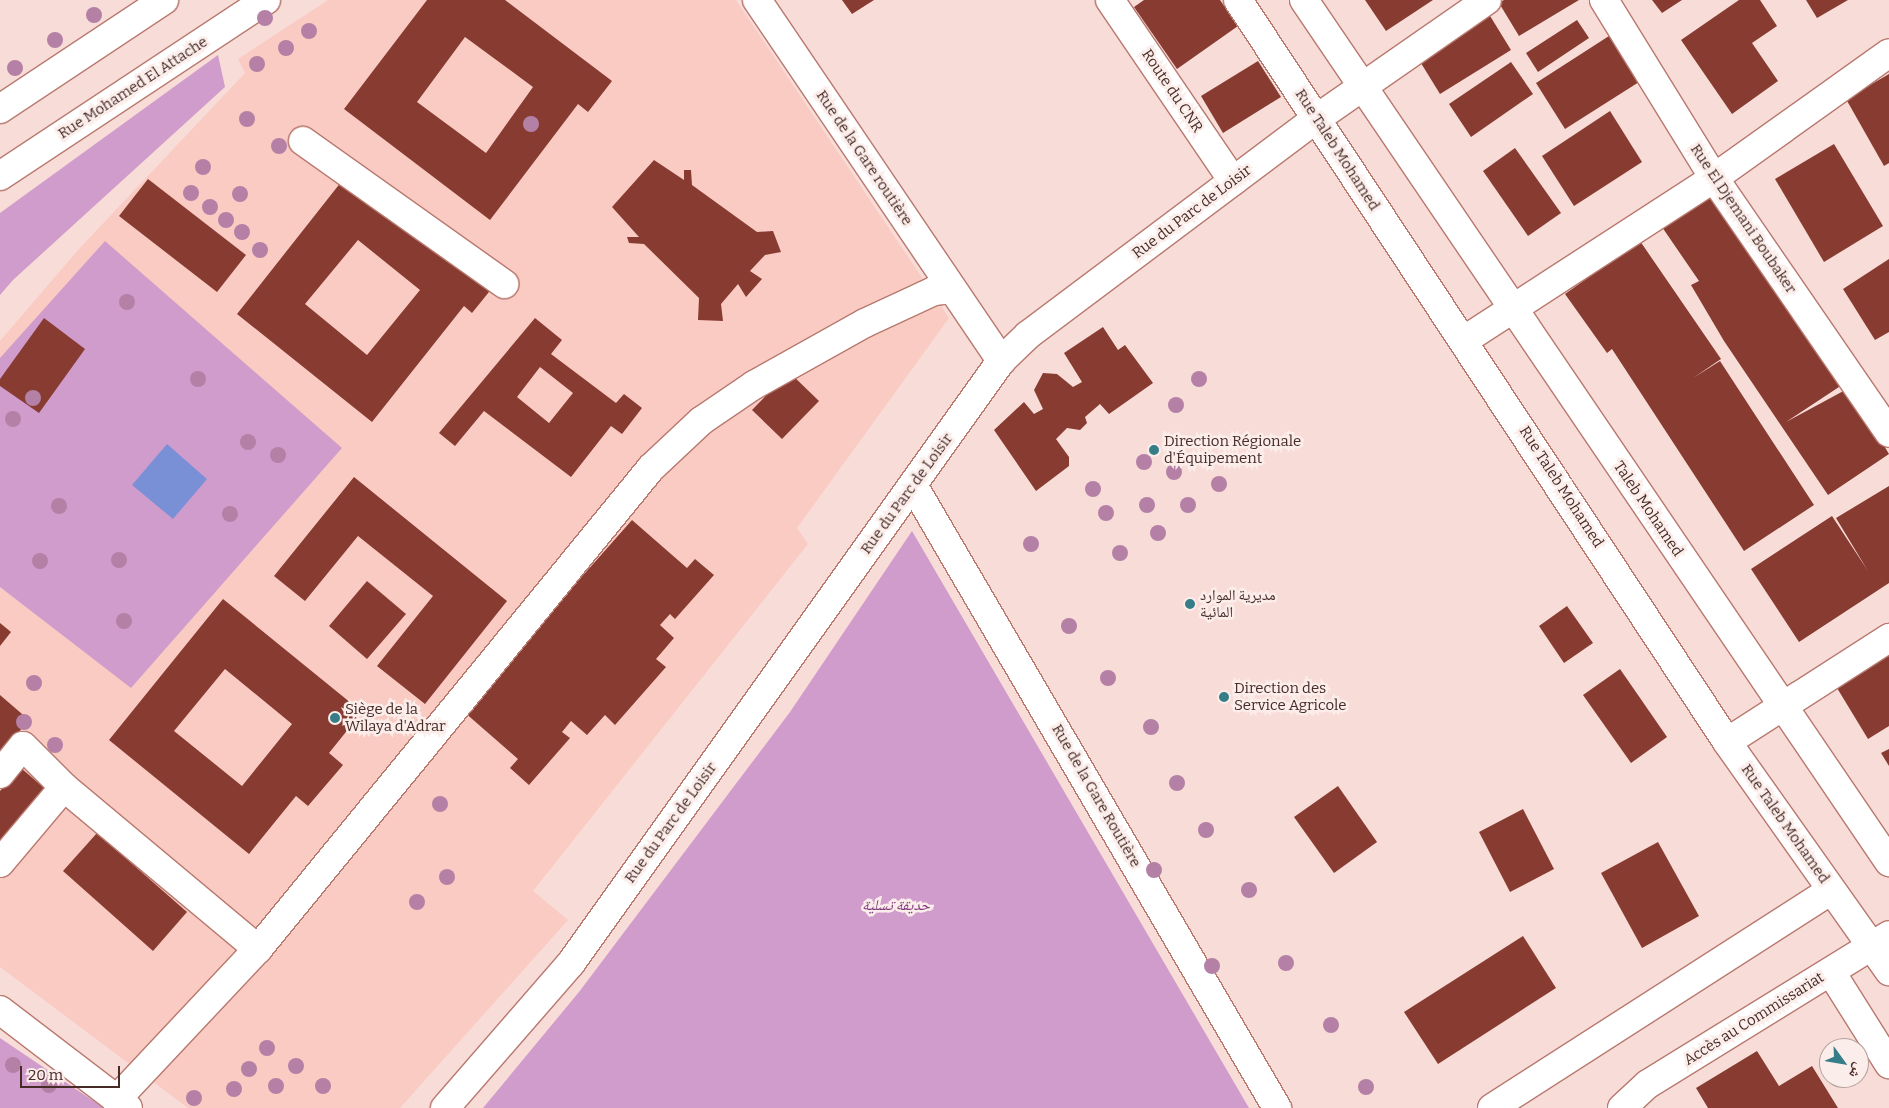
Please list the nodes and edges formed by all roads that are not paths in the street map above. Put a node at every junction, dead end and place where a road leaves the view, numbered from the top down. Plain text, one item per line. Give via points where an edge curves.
1 (164, 0) edge
2 (266, 0) edge
3 (757, 0) edge
4 (1110, 0) edge
5 (1238, 0) edge
6 (1304, 0) edge
7 (1487, 0) edge
8 (1604, 0) edge
9 (1889, 53) edge
10 (1362, 86) junction
11 (0, 109) edge
12 (1316, 119) junction
13 (303, 141) dead end
14 (0, 176) edge
15 (1714, 178) junction
16 (1233, 182) junction
17 (504, 284) dead end
18 (952, 289) junction
19 (1513, 310) junction
20 (1463, 341) junction
21 (1002, 361) junction
22 (1889, 433) edge
23 (913, 485) junction
24 (1889, 638) edge
25 (1782, 708) junction
26 (1727, 742) junction
27 (0, 774) edge
28 (64, 787) junction
29 (1889, 862) edge
30 (0, 863) edge
31 (1832, 890) junction
32 (1881, 941) edge
33 (258, 949) junction
34 (1889, 971) edge
35 (1831, 972) junction
36 (0, 1010) edge
37 (1889, 1064) edge
38 (122, 1104) edge
39 (445, 1108) edge
40 (1277, 1108) edge
41 (1492, 1108) edge
42 (1622, 1108) edge

1 - 11 street
2 - 14 street, Rue Mohamed El Attache
3 - 18 street, Rue de la Gare routière
4 - 16 street, Route du CNR
5 - 12 street, Rue Taleb Mohamed
6 - 10 street
7 - 10 street, Rue du Parc de Loisir
8 - 15 street, Rue El Djemani Boubaker
9 - 15 street
10 - 12 street, Rue du Parc de Loisir
10 - 19 street
12 - 16 street, Rue du Parc de Loisir
12 - 20 street, Rue Taleb Mohamed
13 - 17 street
15 - 19 street
15 - 22 street, Rue El Djemani Boubaker
16 - 21 street, Rue du Parc de Loisir via 1028,335
18 - 21 street, Rue de la Gare routière
18 - 33 street via 934,291 865,323 754,384 701,421 651,468
19 - 20 street
19 - 25 street, Taleb Mohamed
20 - 26 street, Rue Taleb Mohamed
21 - 23 street, Rue du Parc de Loisir
23 - 39 street, Rue du Parc de Loisir via 571,963
23 - 40 street, Rue de la Gare Routière
24 - 25 street
25 - 26 street
25 - 29 street
26 - 31 street, Rue Taleb Mohamed
27 - 28 street via 23,746
28 - 30 street
28 - 33 street
31 - 32 street, Rue Taleb Mohamed
31 - 41 street
32 - 34 street, Rue Taleb Mohamed
32 - 35 street, Accès au Commissariat
33 - 38 street
35 - 37 street
35 - 42 street, Accès au Commissariat via 1648,1084
36 - 38 street

